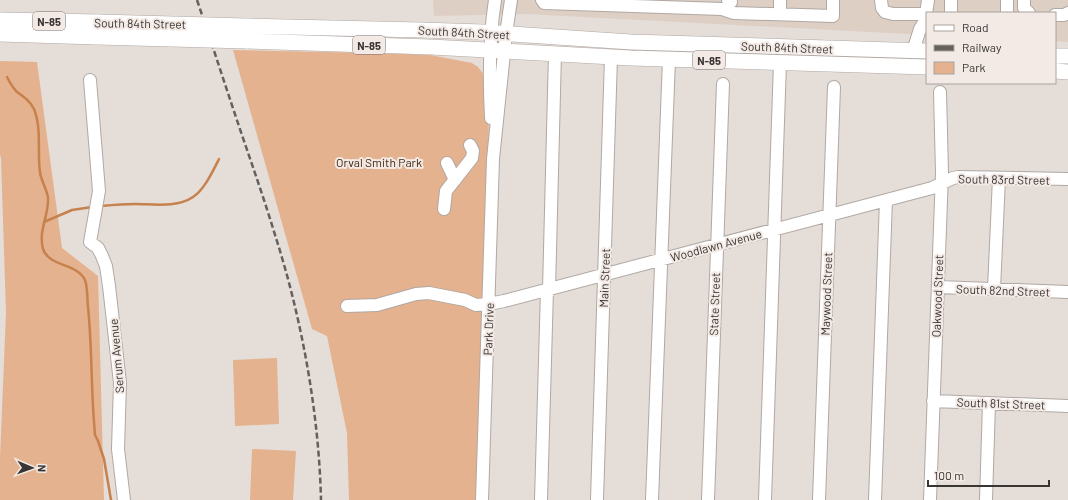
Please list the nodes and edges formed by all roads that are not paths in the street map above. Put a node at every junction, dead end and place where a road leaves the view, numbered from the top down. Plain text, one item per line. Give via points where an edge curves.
1 (495, 0) edge
2 (511, 0) edge
3 (542, 0) edge
4 (780, 0) edge
5 (833, 0) edge
6 (881, 0) edge
7 (928, 0) edge
8 (951, 0) edge
9 (1007, 0) edge
10 (1024, 0) edge
11 (616, 3) edge
12 (927, 12) edge
13 (951, 12) edge
14 (1007, 12) edge
15 (1028, 12) edge
16 (1068, 13) edge
17 (780, 14) junction
18 (1056, 15) edge
19 (0, 20) edge
20 (926, 21) edge
21 (499, 33) junction
22 (0, 34) edge
23 (498, 50) junction
24 (923, 51) edge
25 (555, 53) junction
26 (1056, 56) edge
27 (1068, 56) edge
28 (611, 57) junction
29 (669, 59) junction
30 (780, 63) junction
31 (899, 67) junction
32 (926, 67) edge
33 (1056, 71) edge
34 (1068, 72) edge
35 (90, 80) dead end
36 (723, 84) dead end
37 (834, 87) dead end
38 (940, 92) dead end
39 (470, 145) dead end
40 (447, 163) dead end
41 (999, 178) junction
42 (1068, 179) edge
43 (455, 180) junction
44 (942, 183) junction
45 (886, 200) junction
46 (444, 209) dead end
47 (829, 215) junction
48 (774, 230) junction
49 (716, 245) junction
50 (662, 260) junction
51 (604, 275) junction
52 (938, 287) junction
53 (994, 289) junction
54 (548, 290) junction
55 (1068, 292) edge
56 (489, 304) junction
57 (347, 306) dead end
58 (933, 401) junction
59 (990, 403) junction
60 (1068, 406) edge
61 (124, 500) edge
62 (482, 500) edge
63 (541, 500) edge
64 (597, 500) edge
65 (652, 500) edge
66 (708, 500) edge
67 (765, 500) edge
68 (819, 500) edge
69 (875, 500) edge
70 (930, 500) edge
71 (986, 500) edge

1 - 21 street, Park Drive
2 - 21 street, Park Drive
3 - 11 street via 544,3
4 - 17 street
5 - 17 street via 833,16
6 - 20 street via 885,12
7 - 12 street
8 - 13 street
9 - 14 street
10 - 15 street via 1024,8
11 - 17 street via 722,9 734,13
16 - 18 street
19 - 21 main road, South 84th Street / N-85, bridge
20 - 24 street via 920,29
21 - 23 street, Park Drive
21 - 24 main road, South 84th Street / N-85 via 631,42
22 - 23 main road, South 84th Street / N-85, bridge
23 - 25 main road, South 84th Street / N-85
23 - 56 street, Park Drive via 490,102 493,159
24 - 31 street via 915,60
25 - 28 main road, South 84th Street / N-85
25 - 54 street
26 - 27 main road
28 - 29 main road, South 84th Street / N-85
28 - 51 street, Main Street
29 - 30 main road, South 84th Street / N-85
29 - 50 street
30 - 31 main road, South 84th Street / N-85
30 - 48 street
31 - 32 main road, South 84th Street / N-85
33 - 34 main road
35 - 61 street, Serum Avenue via 99,191 90,242 98,248 106,266 113,317 120,383 118,449
36 - 49 street, State Street
37 - 47 street, Maywood Street
38 - 44 street, Oakwood Street
39 - 43 street via 473,151 472,158
40 - 43 street
41 - 42 street, South 83rd Street
41 - 44 street, South 83rd Street via 958,177
41 - 53 street
43 - 46 street via 446,191
44 - 45 street, Woodlawn Avenue
44 - 52 street, Oakwood Street
45 - 47 street, Woodlawn Avenue
45 - 69 street
47 - 48 street, Woodlawn Avenue
47 - 68 street, Maywood Street
48 - 49 street, Woodlawn Avenue
48 - 67 street
49 - 50 street, Woodlawn Avenue
49 - 66 street, State Street
50 - 51 street, Woodlawn Avenue
50 - 65 street
51 - 54 street, Woodlawn Avenue
51 - 64 street, Main Street
52 - 53 street, South 82nd Street
52 - 58 street, Oakwood Street
53 - 55 street, South 82nd Street
54 - 56 street, Woodlawn Avenue
54 - 63 street
56 - 57 street, Woodlawn Avenue via 476,305 465,300 429,293 377,305
56 - 62 street, Park Drive
58 - 59 street, South 81st Street
58 - 70 street, Oakwood Street
59 - 60 street, South 81st Street
59 - 71 street

